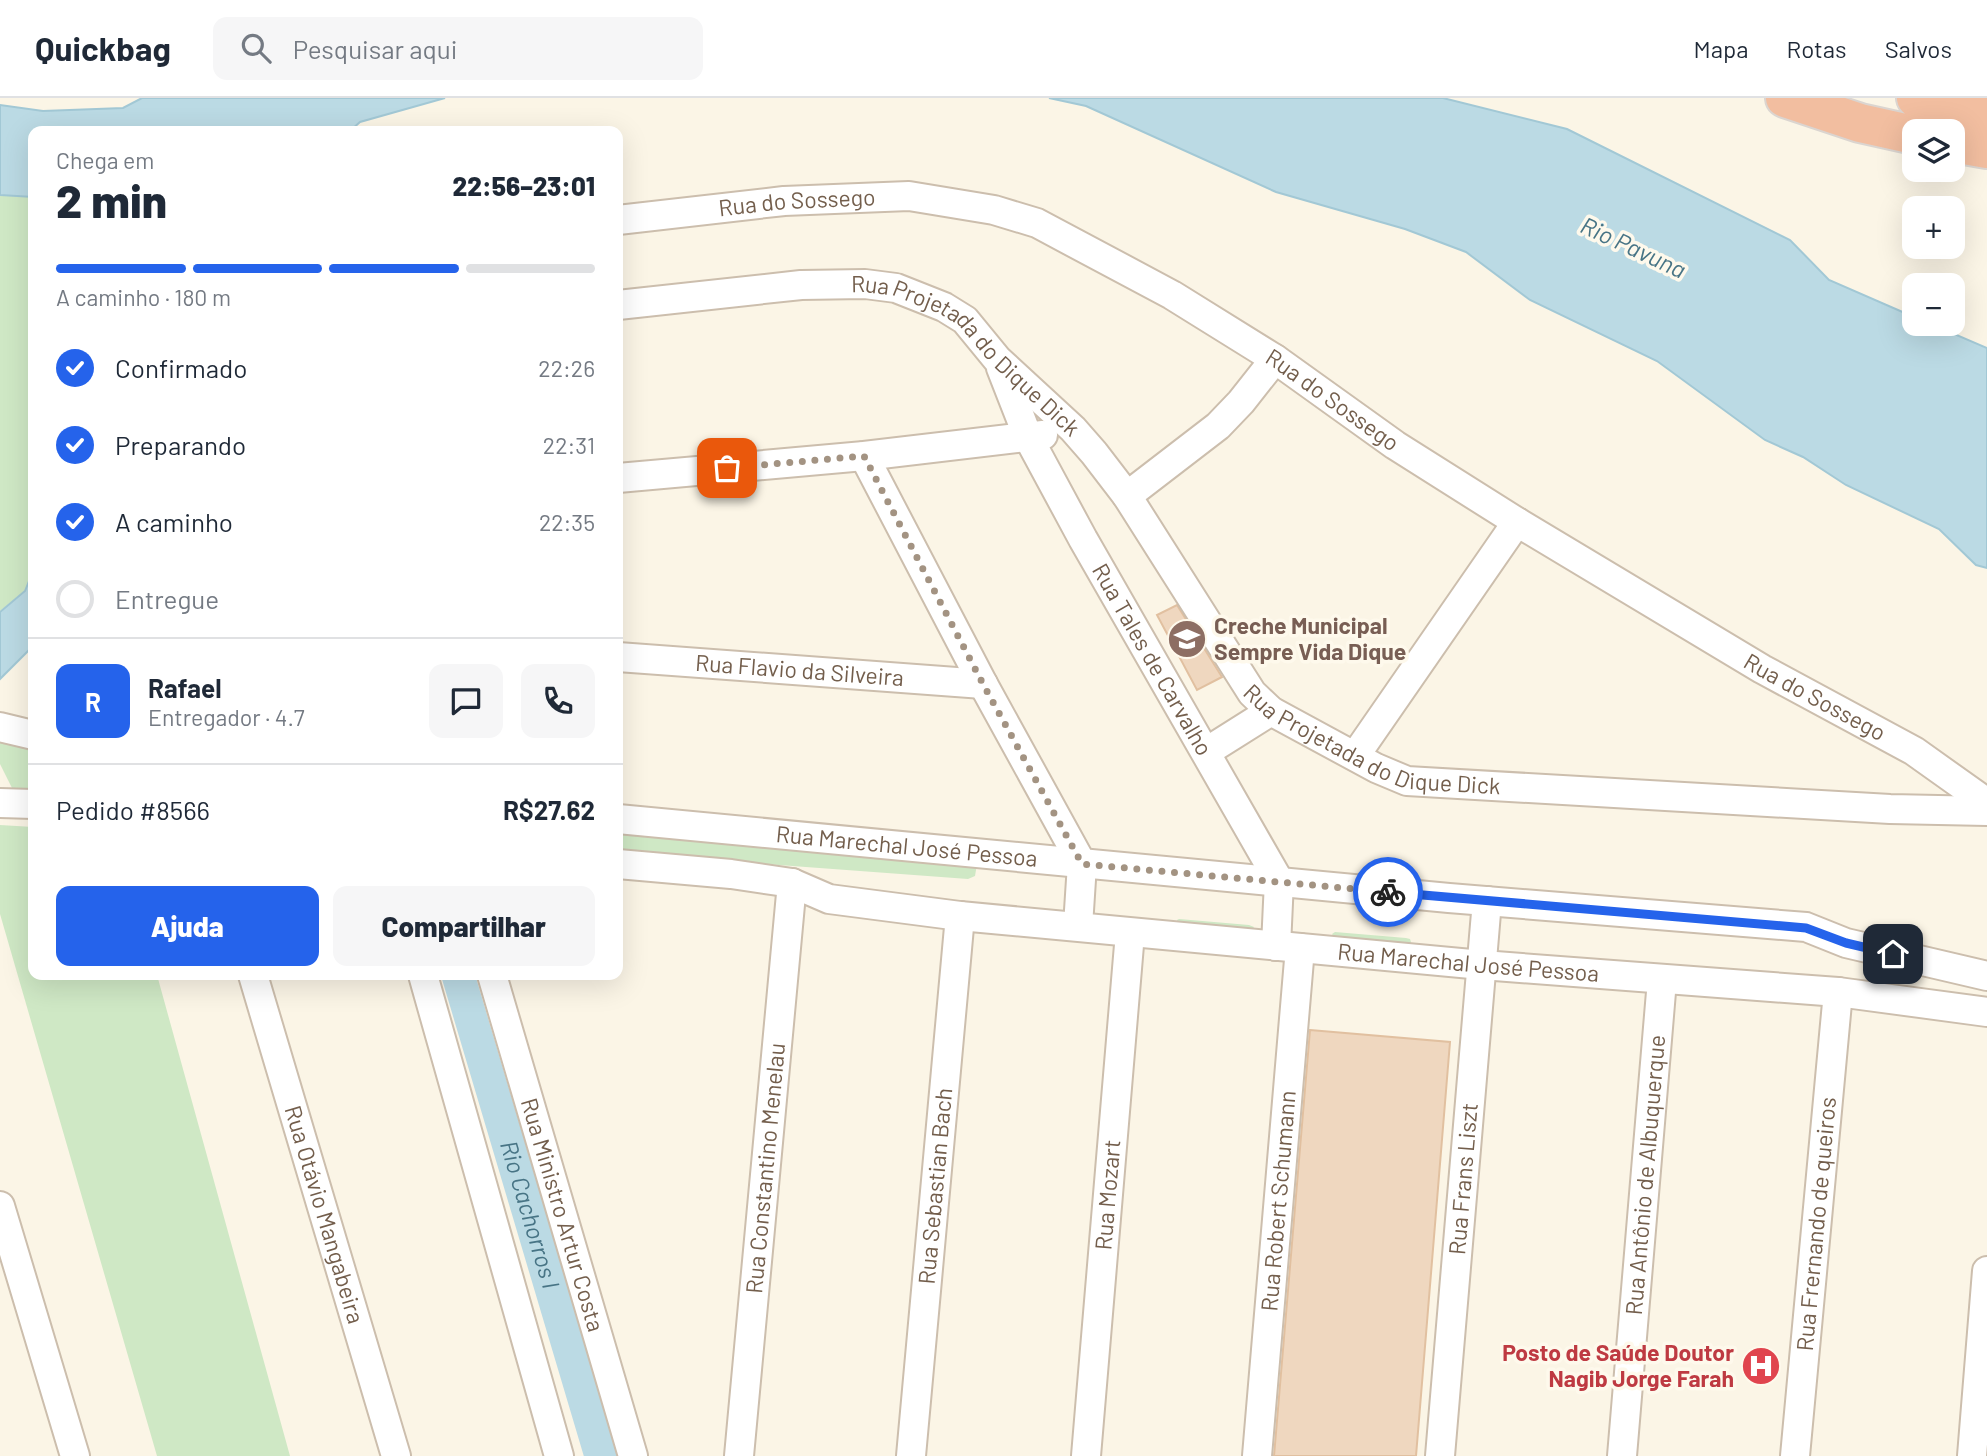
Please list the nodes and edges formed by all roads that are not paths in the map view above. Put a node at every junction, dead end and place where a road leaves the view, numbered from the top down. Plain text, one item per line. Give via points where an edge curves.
1 (1785, 98) edge
2 (1916, 98) edge
3 (1987, 115) edge
4 (1902, 132) edge
5 (1965, 145) edge
6 (1987, 149) edge
7 (623, 219) edge
8 (623, 304) edge
9 (998, 359) junction
10 (1275, 359) junction
11 (1073, 429) junction
12 (1028, 438) junction
13 (864, 456) junction
14 (623, 478) edge
15 (1127, 496) junction
16 (1517, 522) junction
17 (623, 657) edge
18 (983, 684) junction
19 (1271, 711) junction
20 (0, 727) edge
21 (28, 735) edge
22 (1206, 752) junction
23 (1355, 757) junction
24 (0, 803) edge
25 (1987, 803) edge
26 (28, 804) edge
27 (1987, 811) edge
28 (623, 819) edge
29 (623, 864) edge
30 (1082, 864) junction
31 (1279, 881) junction
32 (792, 883) junction
33 (1487, 901) junction
34 (960, 916) junction
35 (1078, 926) junction
36 (1130, 933) junction
37 (1288, 947) junction
38 (1482, 965) junction
39 (1987, 976) edge
40 (254, 980) edge
41 (424, 980) edge
42 (493, 980) edge
43 (1662, 980) junction
44 (1838, 992) junction
45 (1987, 1012) edge
46 (0, 1206) edge
47 (1987, 1271) edge
48 (75, 1456) edge
49 (396, 1456) edge
50 (559, 1456) edge
51 (633, 1456) edge
52 (739, 1456) edge
53 (912, 1456) edge
54 (1086, 1456) edge
55 (1257, 1456) edge
56 (1440, 1456) edge
57 (1622, 1456) edge
58 (1795, 1456) edge
59 (1972, 1456) edge

1 - 4 highway
2 - 3 highway
5 - 6 highway
7 - 10 street, Rua do Sossego via 784,201 909,196 994,211 1037,223 1102,256
8 - 9 street, Rua Projetada do Dique Dick via 801,285 896,288 965,320
9 - 11 street, Rua Projetada do Dique Dick
9 - 12 street, Rua Tales de Carvalho
10 - 15 street via 1218,426
10 - 16 street, Rua do Sossego via 1395,445
11 - 12 street
11 - 15 street, Rua Projetada do Dique Dick
12 - 13 street
12 - 22 street, Rua Tales de Carvalho
13 - 14 street
13 - 18 street
15 - 19 street, Rua Projetada do Dique Dick via 1252,693
16 - 23 street
16 - 25 street, Rua do Sossego via 1762,669 1914,751
17 - 18 street, Rua Flavio da Silveira
18 - 30 street
19 - 22 street
19 - 23 street, Rua Projetada do Dique Dick
20 - 21 street
22 - 31 street, Rua Tales de Carvalho
23 - 27 street, Rua Projetada do Dique Dick via 1408,781
24 - 26 street
28 - 30 street, Rua Marechal José Pessoa
29 - 32 street, Rua Marechal José Pessoa
30 - 31 street, Rua Marechal José Pessoa
30 - 35 street
31 - 33 street, Rua Marechal José Pessoa
31 - 37 street, Rua Robert Schumann
32 - 34 street, Rua Marechal José Pessoa via 829,899
32 - 52 street, Rua Constantino Menelau
33 - 38 street, Rua Frans Liszt
33 - 39 street, Rua Marechal José Pessoa via 1806,928 1846,943
34 - 35 street, Rua Marechal José Pessoa
34 - 53 street, Rua Sebastian Bach
35 - 36 street, Rua Marechal José Pessoa
36 - 37 street, Rua Marechal José Pessoa
36 - 54 street, Rua Mozart
37 - 38 street, Rua Marechal José Pessoa
37 - 55 street, Rua Robert Schumann
38 - 43 street, Rua Marechal José Pessoa
38 - 56 street, Rua Frans Liszt
40 - 49 street, Rua Otávio Mangabeira
41 - 50 street
42 - 51 street, Rua Ministro Artur Costa
43 - 44 street, Rua Marechal José Pessoa
43 - 57 street, Rua Antônio de Albuquerque
44 - 45 street, Rua Marechal José Pessoa
44 - 58 street, Rua Frernando de queiros
46 - 48 street
47 - 59 street

